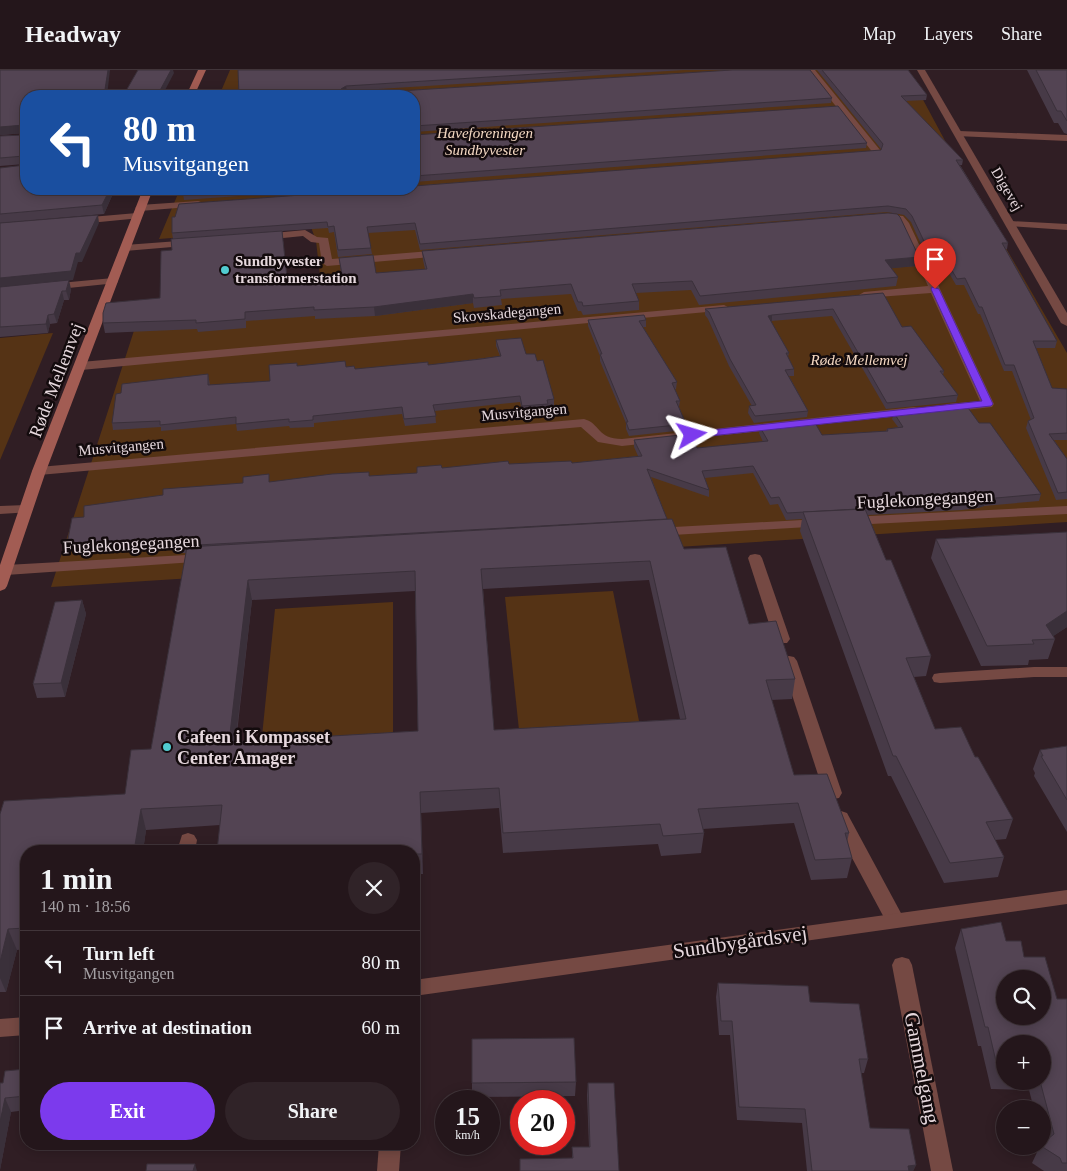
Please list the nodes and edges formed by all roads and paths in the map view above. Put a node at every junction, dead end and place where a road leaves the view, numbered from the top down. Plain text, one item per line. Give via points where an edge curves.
1 (202, 70) edge
2 (811, 70) edge
3 (921, 70) edge
4 (193, 90) edge
5 (959, 134) junction
6 (1067, 138) edge
7 (872, 152) edge
8 (146, 195) edge
9 (208, 203) edge
10 (139, 212) junction
11 (868, 218) edge
12 (69, 222) edge
13 (1011, 224) junction
14 (1067, 227) edge
15 (248, 238) edge
16 (201, 242) edge
17 (125, 248) junction
18 (452, 253) edge
19 (113, 281) junction
20 (38, 288) edge
21 (935, 289) junction
22 (850, 296) edge
23 (737, 306) edge
24 (1067, 323) edge
25 (81, 366) junction
26 (39, 471) junction
27 (26, 509) junction
28 (0, 510) edge
29 (1067, 510) edge
30 (646, 533) edge
31 (214, 558) edge
32 (755, 558) dead end
33 (6, 570) junction
34 (0, 586) edge
35 (1067, 672) edge
36 (940, 678) dead end
37 (1067, 897) edge
38 (895, 920) junction
39 (902, 965) dead end
40 (420, 987) edge
41 (20, 1026) edge
42 (0, 1028) edge
43 (390, 1150) edge
44 (388, 1171) edge
45 (942, 1171) edge

1 - 4 street
2 - 7 street
3 - 5 street, Digevej
5 - 6 street
5 - 13 street, Digevej
8 - 10 street, Røde Mellemvej
9 - 10 street
10 - 12 street
10 - 17 street, Røde Mellemvej
11 - 21 street, Musvitgangen via 899,218 904,222
13 - 14 street
13 - 24 street, Digevej
15 - 18 street via 305,233 315,240 324,240 327,263
16 - 17 street
17 - 19 street, Røde Mellemvej
19 - 20 street
19 - 25 street, Røde Mellemvej
21 - 22 street
21 - 26 street, Musvitgangen via 988,404 640,441 611,443 596,438 584,424
23 - 25 street, Skovskadegangen
25 - 26 street, Røde Mellemvej
26 - 27 street, Røde Mellemvej
27 - 28 street
27 - 33 street, Røde Mellemvej
29 - 30 street, Fuglekongegangen
31 - 33 street, Fuglekongegangen
32 - 38 street via 845,828
33 - 34 street, Røde Mellemvej
35 - 36 street
37 - 38 street, Sundbygårdsvej
38 - 40 street, Sundbygårdsvej
39 - 45 street, Gammelgang
41 - 42 street
43 - 44 street

